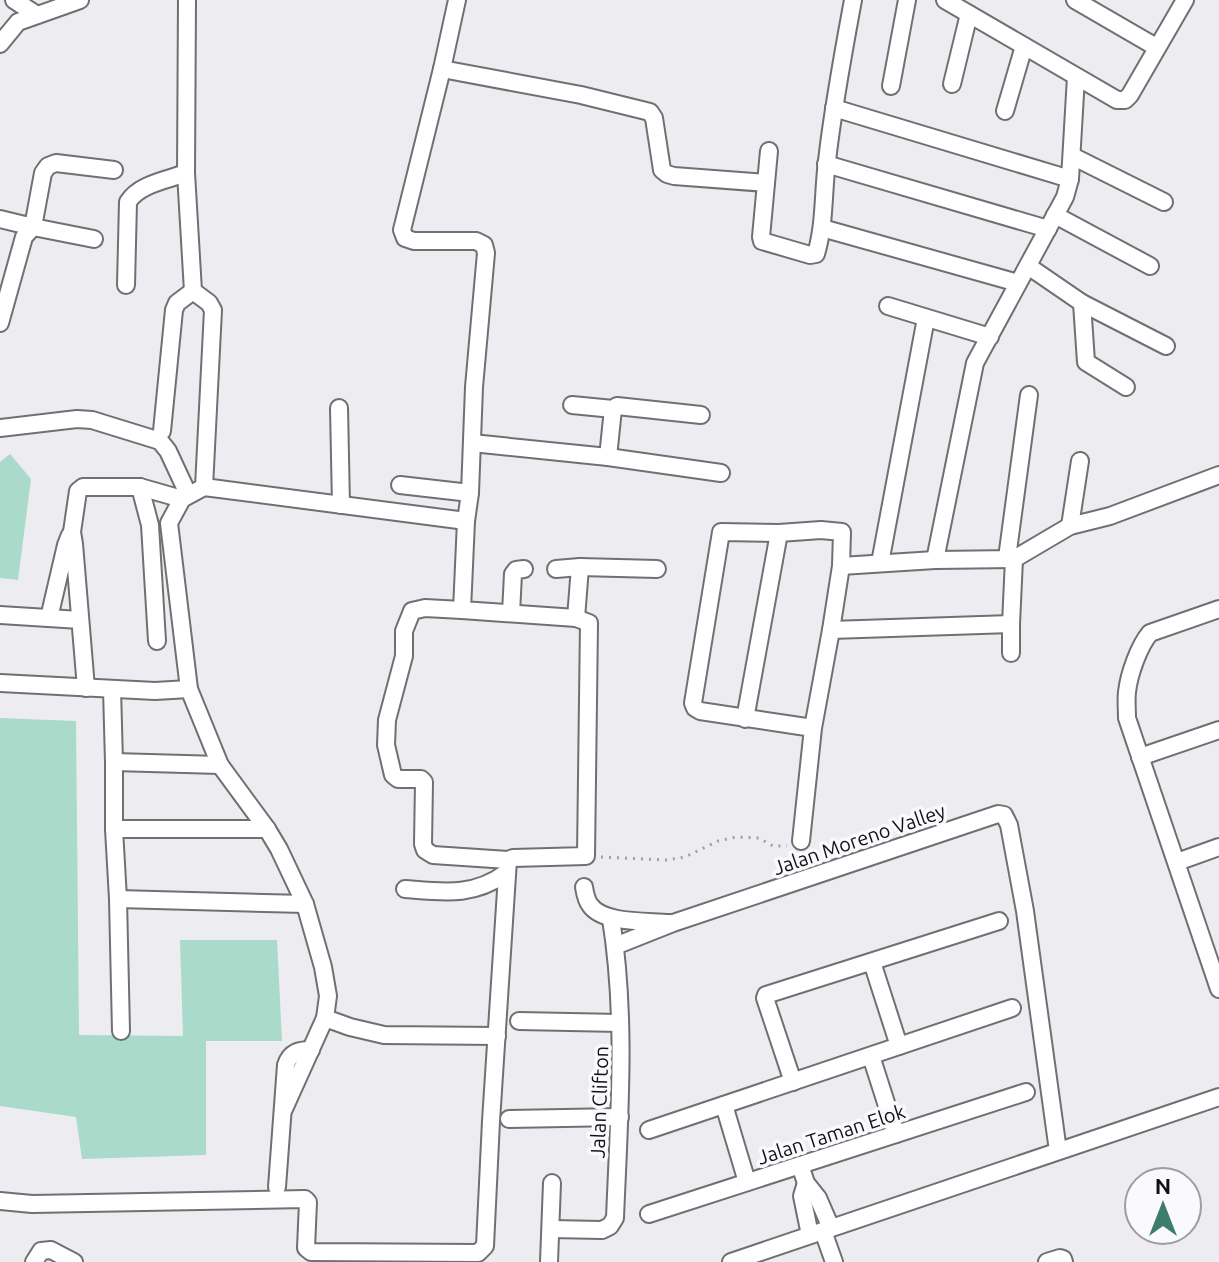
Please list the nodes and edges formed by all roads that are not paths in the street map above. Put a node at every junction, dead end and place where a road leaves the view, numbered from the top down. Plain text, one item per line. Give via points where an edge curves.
1 (11, 0) edge
2 (80, 0) edge
3 (187, 0) edge
4 (457, 0) edge
5 (853, 0) edge
6 (907, 0) edge
7 (945, 0) edge
8 (1075, 0) edge
9 (1185, 0) edge
10 (969, 14) junction
11 (37, 15) junction
12 (18, 22) junction
13 (0, 44) edge
14 (1024, 46) junction
15 (1156, 47) junction
16 (442, 69) junction
17 (1076, 77) junction
18 (952, 84) dead end
19 (891, 86) dead end
20 (834, 108) junction
21 (1005, 111) dead end
22 (769, 151) dead end
23 (1072, 156) junction
24 (826, 164) junction
25 (114, 170) dead end
26 (186, 173) junction
27 (1070, 179) junction
28 (766, 183) junction
29 (1164, 202) dead end
30 (0, 219) edge
31 (1051, 222) junction
32 (33, 227) junction
33 (822, 228) junction
34 (94, 239) dead end
35 (1028, 266) junction
36 (1150, 266) dead end
37 (1018, 283) junction
38 (126, 285) dead end
39 (193, 291) junction
40 (1082, 303) junction
41 (888, 306) dead end
42 (1, 314) edge
43 (926, 318) junction
44 (990, 337) junction
45 (1166, 346) dead end
46 (1126, 387) dead end
47 (1029, 395) dead end
48 (572, 405) dead end
49 (339, 408) dead end
50 (613, 409) junction
51 (701, 415) dead end
52 (0, 428) edge
53 (162, 431) dead end
54 (472, 443) junction
55 (608, 457) junction
56 (1080, 461) dead end
57 (721, 473) dead end
58 (1219, 475) edge
59 (400, 485) dead end
60 (140, 487) junction
61 (204, 487) junction
62 (470, 493) junction
63 (185, 497) junction
64 (341, 505) junction
65 (466, 521) junction
66 (169, 523) junction
67 (150, 525) junction
68 (1070, 526) junction
69 (72, 532) junction
70 (779, 533) junction
71 (1010, 558) junction
72 (935, 560) junction
73 (880, 563) junction
74 (841, 566) junction
75 (580, 567) junction
76 (524, 569) dead end
77 (556, 569) dead end
78 (657, 569) dead end
79 (1219, 609) edge
80 (462, 610) junction
81 (511, 613) junction
82 (0, 615) edge
83 (49, 618) junction
84 (576, 618) junction
85 (80, 620) junction
86 (1011, 624) junction
87 (831, 630) junction
88 (157, 641) dead end
89 (1011, 653) dead end
90 (0, 683) edge
91 (86, 688) junction
92 (112, 689) junction
93 (189, 689) junction
94 (745, 719) junction
95 (813, 728) junction
96 (1219, 730) edge
97 (1140, 757) junction
98 (114, 762) junction
99 (220, 765) junction
100 (114, 829) junction
101 (267, 829) junction
102 (801, 841) road end
103 (1219, 847) edge
104 (1177, 862) junction
105 (507, 867) junction
106 (584, 887) dead end
107 (405, 889) dead end
108 (118, 899) junction
109 (305, 904) junction
110 (611, 919) junction
111 (999, 921) dead end
112 (673, 923) junction
113 (615, 946) junction
114 (872, 962) junction
115 (1215, 964) edge
116 (1219, 989) edge
117 (1012, 1008) dead end
118 (325, 1018) junction
119 (519, 1021) dead end
120 (620, 1023) junction
121 (121, 1031) dead end
122 (497, 1036) junction
123 (899, 1046) junction
124 (871, 1056) junction
125 (793, 1082) junction
126 (1026, 1092) dead end
127 (1219, 1097) edge
128 (724, 1105) junction
129 (620, 1117) junction
130 (509, 1119) dead end
131 (649, 1130) dead end
132 (896, 1134) junction
133 (1064, 1150) junction
134 (800, 1165) junction
135 (747, 1182) junction
136 (552, 1183) dead end
137 (277, 1187) dead end
138 (0, 1201) edge
139 (649, 1214) dead end
140 (551, 1229) junction
141 (821, 1232) junction
142 (34, 1262) edge
143 (74, 1262) edge
144 (549, 1262) edge
145 (731, 1262) edge
146 (834, 1262) edge

1 - 11 street
1 - 12 street
2 - 11 street
3 - 26 street
4 - 16 street
5 - 20 street
6 - 19 street
7 - 10 street
8 - 15 street
9 - 15 street
10 - 14 street
10 - 18 street
11 - 12 street
12 - 13 street
14 - 17 street
14 - 21 street
15 - 17 street via 1125,100
16 - 28 street via 650,112 667,174
16 - 54 street via 402,234 408,240 484,245
17 - 23 street
20 - 24 street
20 - 27 street
22 - 28 street
23 - 27 street
23 - 29 street
24 - 31 street
24 - 33 street
25 - 32 street via 48,166
26 - 38 street via 140,190 128,202
26 - 39 street
27 - 31 street
28 - 33 street via 762,241 816,254
30 - 32 street
31 - 35 street
31 - 36 street
32 - 34 street
32 - 42 street via 24,237
33 - 37 street
35 - 37 street
35 - 40 street
37 - 44 street
39 - 53 street via 174,310
39 - 61 street via 213,310
40 - 45 street
40 - 46 street via 1086,362
41 - 43 street
43 - 44 street
43 - 73 street
44 - 72 street via 975,363
47 - 71 street
48 - 50 street
49 - 64 street
50 - 51 street
50 - 55 street
52 - 63 street via 92,420 160,441
54 - 55 street
54 - 62 street
55 - 57 street
56 - 68 street
58 - 68 street
59 - 62 street
60 - 63 street
60 - 67 street
60 - 69 street via 83,487
61 - 63 street
61 - 64 street
62 - 65 street
63 - 66 street
64 - 65 street
65 - 80 street
66 - 67 street
66 - 93 street
67 - 88 street
68 - 71 street
69 - 83 street
69 - 85 street
70 - 74 street via 842,532
70 - 94 street
70 - 94 street via 721,532 718,546 693,703 700,711
71 - 72 street
71 - 86 street
72 - 73 street
73 - 74 street
74 - 87 street
75 - 77 street
75 - 78 street
75 - 84 street
76 - 81 street via 513,574
79 - 97 street via 1150,633 1144,640 1127,690 1127,718
80 - 81 street
80 - 105 street via 412,611 404,631 386,745 393,775 424,782 425,850
81 - 84 street
82 - 83 street
83 - 85 street
84 - 105 street via 589,623 586,856 513,858
85 - 91 street
86 - 87 street
86 - 89 street
87 - 95 street
90 - 91 street
91 - 92 street
92 - 93 street
92 - 98 street
93 - 99 street
94 - 95 street
95 - 102 street
96 - 97 street
97 - 104 street
98 - 99 street
98 - 100 street
99 - 101 street
100 - 101 street
100 - 108 street
101 - 109 street
103 - 104 street
104 - 115 street
105 - 107 street via 485,886 457,892
105 - 122 street
106 - 110 street via 592,908
108 - 109 street
108 - 121 street
109 - 118 street via 323,967
110 - 112 street, Jalan Moreno Valley
110 - 113 street, Jalan Clifton
111 - 114 street
112 - 113 street, Jalan Moreno Valley
112 - 133 street, Jalan Moreno Valley via 1004,815
113 - 120 street, Jalan Clifton
114 - 123 street
114 - 125 street via 766,995
115 - 116 street
117 - 123 street
118 - 122 street via 384,1035
118 - 137 street via 311,1050 295,1052 286,1065
119 - 120 street
120 - 129 street, Jalan Clifton
122 - 138 street via 485,1246 478,1253 311,1252 306,1248 305,1199
123 - 124 street
124 - 125 street
124 - 132 street
125 - 128 street
126 - 132 street, Jalan Taman Elok
127 - 133 street
128 - 131 street
128 - 135 street
129 - 130 street
129 - 140 street, Jalan Clifton via 615,1218 602,1230
132 - 134 street, Jalan Taman Elok
133 - 141 street
134 - 135 street, Jalan Taman Elok
134 - 141 street via 806,1183 802,1196
135 - 139 street, Jalan Taman Elok
136 - 140 street
140 - 144 street
141 - 145 street
141 - 146 street
142 - 143 street via 41,1251 51,1250

